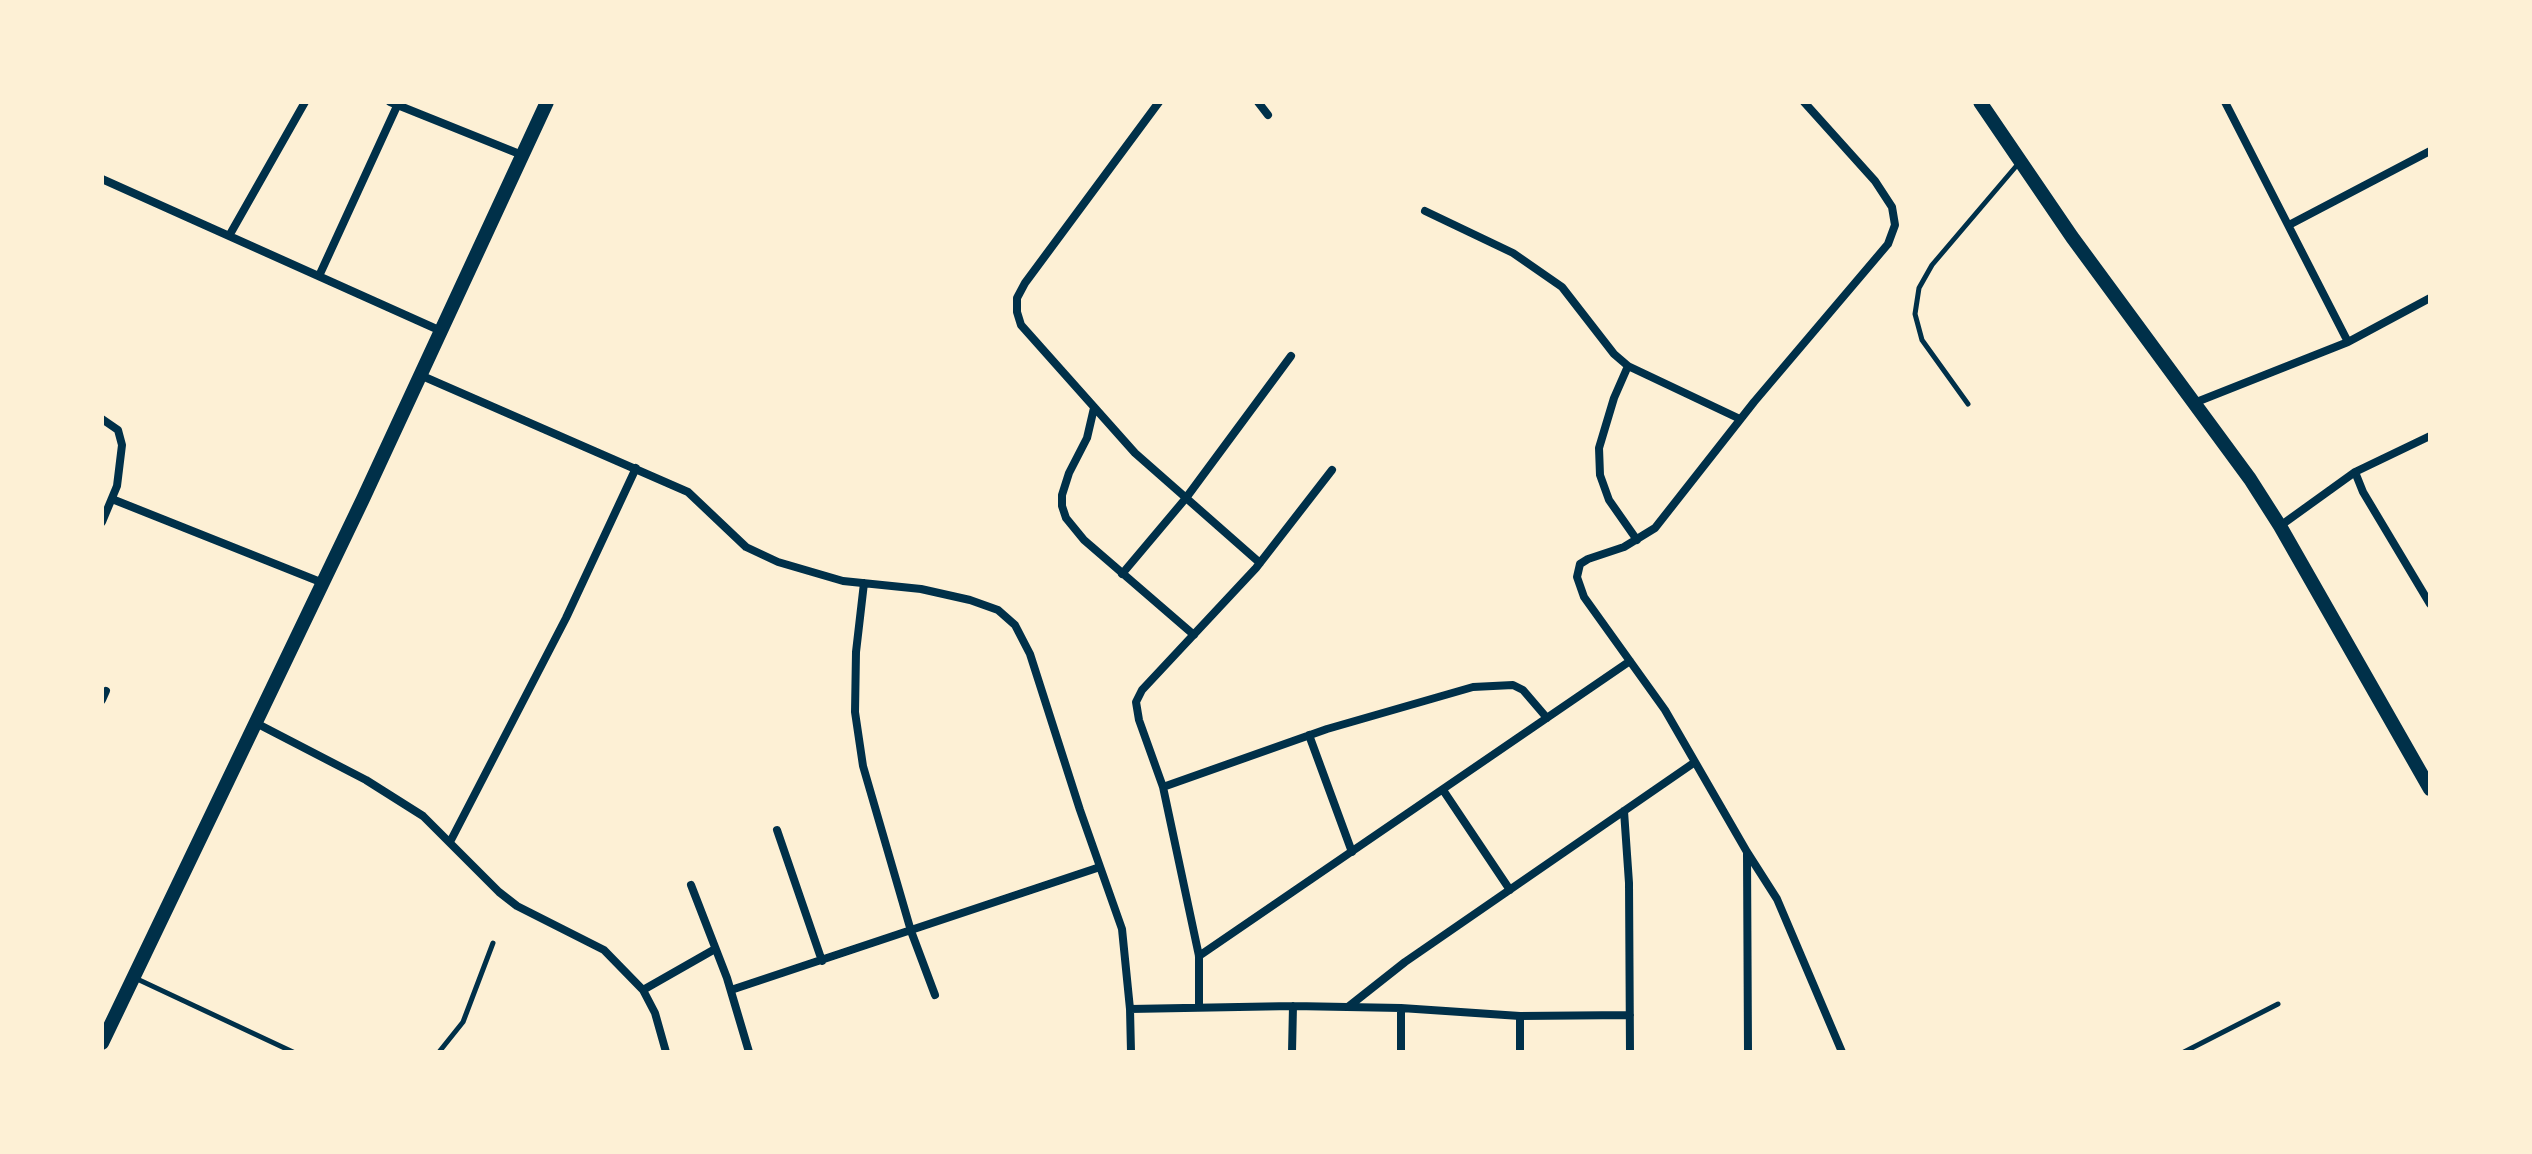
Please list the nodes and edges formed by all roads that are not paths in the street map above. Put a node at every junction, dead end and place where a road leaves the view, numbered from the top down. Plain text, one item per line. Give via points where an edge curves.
1 (305, 102) edge
2 (547, 102) edge
3 (1159, 102) edge
4 (1258, 102) edge
5 (1804, 102) edge
6 (1980, 102) edge
7 (395, 103) edge
8 (2229, 103) edge
9 (1268, 115) dead end
10 (2430, 151) edge
11 (522, 155) junction
12 (2021, 161) junction
13 (102, 179) edge
14 (1425, 211) dead end
15 (2289, 225) junction
16 (229, 236) junction
17 (319, 276) junction
18 (2430, 298) edge
19 (441, 331) junction
20 (2348, 342) junction
21 (1291, 356) dead end
22 (1628, 366) junction
23 (420, 375) junction
24 (2194, 403) junction
25 (1968, 404) dead end
26 (1094, 408) junction
27 (102, 419) edge
28 (1740, 419) junction
29 (2430, 436) edge
30 (636, 468) junction
31 (1332, 470) dead end
32 (2355, 472) junction
33 (1186, 498) junction
34 (112, 499) junction
35 (103, 519) edge
36 (2280, 526) junction
37 (1637, 540) junction
38 (1260, 563) junction
39 (1122, 574) junction
40 (323, 583) junction
41 (864, 583) junction
42 (2430, 604) edge
43 (1194, 635) junction
44 (1630, 661) junction
45 (1547, 718) junction
46 (256, 723) junction
47 (1309, 735) junction
48 (1695, 762) junction
49 (1163, 787) junction
50 (2430, 789) edge
51 (1443, 790) junction
52 (1624, 811) junction
53 (777, 830) dead end
54 (450, 842) junction
55 (1352, 852) junction
56 (1747, 852) junction
57 (1100, 867) junction
58 (691, 885) dead end
59 (1510, 890) junction
60 (911, 931) junction
61 (493, 943) dead end
62 (715, 949) junction
63 (1199, 956) junction
64 (822, 961) junction
65 (134, 977) junction
66 (643, 990) junction
67 (731, 990) junction
68 (935, 995) dead end
69 (2278, 1004) dead end
70 (1293, 1006) junction
71 (1199, 1007) junction
72 (1347, 1007) junction
73 (1401, 1008) junction
74 (1130, 1009) junction
75 (1630, 1015) junction
76 (1520, 1016) junction
77 (102, 1043) edge
78 (293, 1052) edge
79 (439, 1052) edge
80 (666, 1052) edge
81 (749, 1052) edge
82 (1131, 1052) edge
83 (1292, 1052) edge
84 (1401, 1052) edge
85 (1520, 1052) edge
86 (1630, 1052) edge
87 (1748, 1052) edge
88 (1842, 1052) edge
89 (2184, 1052) edge

1 - 16 street
2 - 11 main road
3 - 26 street via 1017,298 1021,325
4 - 9 street
5 - 28 street via 1875,181 1892,207 1895,225 1888,244
6 - 12 main road
7 - 11 street
7 - 17 street
8 - 15 street
10 - 15 street
11 - 19 main road
12 - 24 main road
12 - 25 lane via 1932,265 1919,288 1915,314 1922,340
13 - 16 street
14 - 22 street via 1513,253 1562,287
15 - 20 street
16 - 17 street
17 - 19 street
18 - 20 street
19 - 23 main road
20 - 24 street
21 - 33 street
22 - 28 street
22 - 37 street via 1599,448 1600,475 1609,500
23 - 30 street
23 - 40 main road
24 - 36 main road
26 - 33 street
26 - 39 street via 1062,506 1084,540
27 - 34 street via 118,430 122,445
28 - 37 street via 1655,528
29 - 32 street
30 - 41 street via 688,492 746,547 778,562
30 - 54 street via 566,618
31 - 38 street
32 - 36 street
32 - 42 street
33 - 38 street
33 - 39 street
34 - 35 street
34 - 40 street
36 - 50 main road
37 - 44 street via 1588,559 1580,564 1577,577 1584,597
38 - 43 street
39 - 43 street
40 - 46 main road
41 - 57 street via 970,600 998,610 1015,625 1030,654
41 - 60 street via 855,712 863,766
43 - 49 street via 1136,702
44 - 45 street
44 - 48 street
45 - 47 street via 1523,690 1488,685
45 - 51 street
46 - 54 street via 366,780 423,816
46 - 65 main road
47 - 49 street
47 - 55 street
48 - 52 street
48 - 56 street
49 - 63 street
51 - 55 street
51 - 59 street
52 - 59 street
52 - 75 street
53 - 64 street
54 - 66 street via 508,899 604,950
55 - 63 street
56 - 87 street
56 - 88 street via 1777,899
57 - 60 street
57 - 74 street via 1122,929
58 - 62 street
59 - 72 street
60 - 64 street
60 - 68 street
61 - 79 lane via 463,1022
62 - 66 street
62 - 67 street
63 - 71 street
64 - 67 street
65 - 77 main road
65 - 78 lane
66 - 80 street
67 - 81 street
69 - 89 lane
70 - 71 street
70 - 72 street
70 - 83 street
71 - 74 street
72 - 73 street
73 - 76 street
73 - 84 street
74 - 82 street
75 - 76 street
75 - 86 street
76 - 85 street

